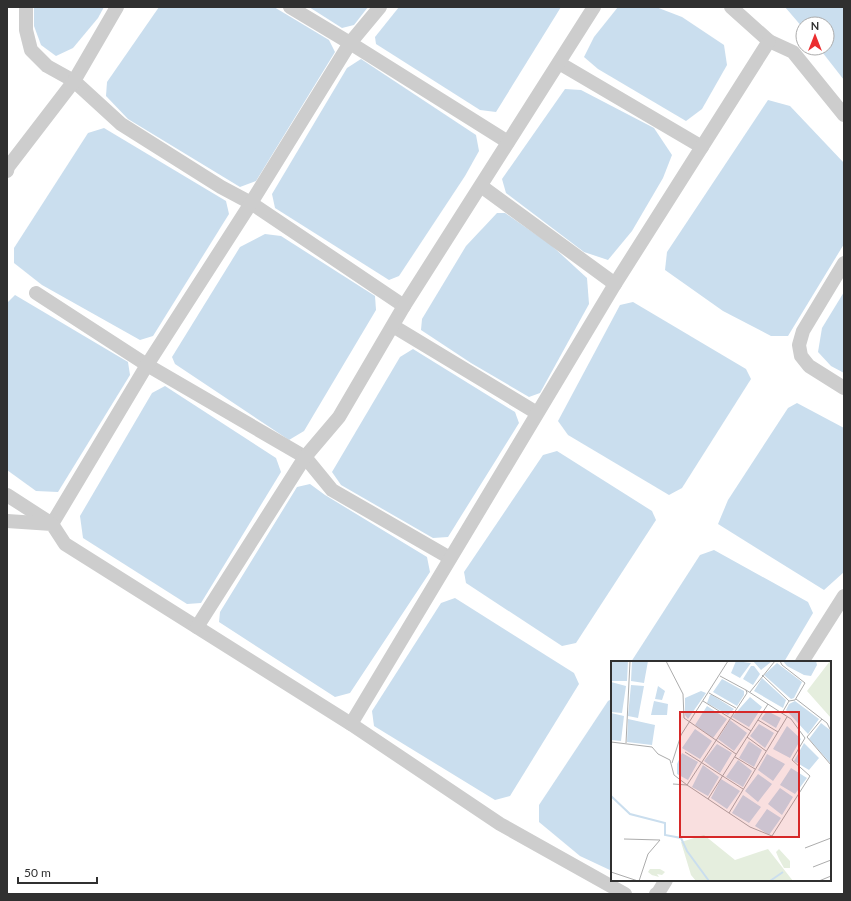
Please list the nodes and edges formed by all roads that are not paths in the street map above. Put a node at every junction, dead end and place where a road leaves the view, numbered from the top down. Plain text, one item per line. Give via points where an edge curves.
1 (26, 7) edge
2 (117, 7) edge
3 (290, 7) edge
4 (380, 7) edge
5 (594, 7) edge
6 (732, 7) edge
7 (769, 41) junction
8 (350, 43) junction
9 (559, 63) junction
10 (74, 81) junction
11 (844, 115) edge
12 (508, 142) junction
13 (702, 147) junction
14 (7, 171) edge
15 (481, 186) junction
16 (251, 203) junction
17 (844, 263) edge
18 (615, 284) junction
19 (36, 293) dead end
20 (404, 306) junction
21 (393, 326) junction
22 (147, 365) junction
23 (844, 388) edge
24 (537, 413) junction
25 (305, 457) junction
26 (7, 495) edge
27 (7, 521) edge
28 (52, 524) junction
29 (450, 558) junction
30 (844, 596) edge
31 (198, 627) junction
32 (803, 661) edge
33 (351, 724) junction
34 (665, 881) edge
35 (625, 894) edge
36 (656, 894) edge

1 - 10 lane via 26,30 31,50 47,66
2 - 10 lane
3 - 8 lane
4 - 8 lane
5 - 9 lane
6 - 7 lane
7 - 11 lane via 793,52
7 - 13 lane
8 - 12 lane
8 - 16 lane
9 - 12 lane
9 - 13 lane
10 - 14 lane via 8,166
10 - 16 lane via 121,124
12 - 15 lane
13 - 18 lane
15 - 18 lane
15 - 20 lane
16 - 20 lane
16 - 22 lane
17 - 23 lane via 803,331 799,345 801,356 809,366
18 - 24 lane
19 - 22 lane
20 - 21 lane
21 - 24 lane
21 - 25 lane via 339,417
22 - 25 lane
22 - 28 lane
24 - 29 lane
25 - 29 lane via 332,490
25 - 31 lane
26 - 28 lane
27 - 28 lane
28 - 31 lane via 65,544
29 - 33 lane
30 - 32 lane
31 - 33 lane
33 - 35 lane via 500,824
34 - 36 lane

